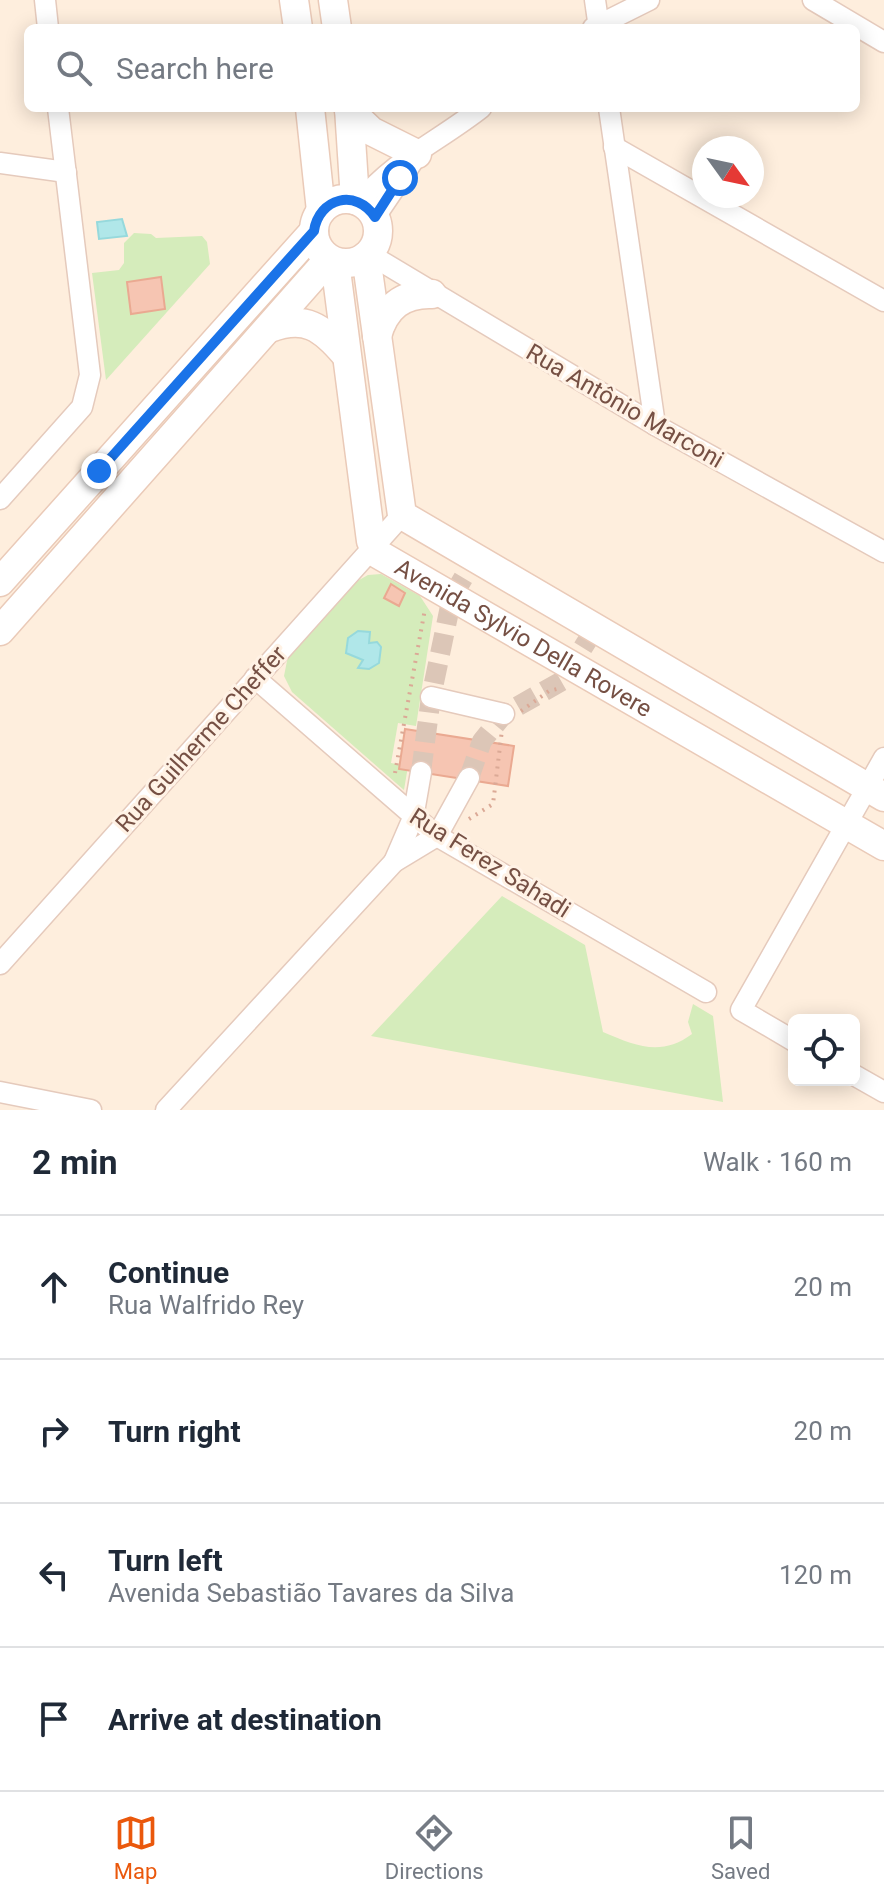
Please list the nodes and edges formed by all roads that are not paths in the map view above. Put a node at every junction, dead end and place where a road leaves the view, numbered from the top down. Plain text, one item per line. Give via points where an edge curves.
1 (45, 0) edge
2 (294, 0) edge
3 (333, 0) edge
4 (595, 0) edge
5 (649, 0) edge
6 (813, 0) edge
7 (48, 24) edge
8 (297, 24) edge
9 (336, 24) edge
10 (597, 24) edge
11 (603, 24) edge
12 (854, 24) edge
13 (860, 28) edge
14 (884, 42) edge
15 (58, 112) edge
16 (310, 112) edge
17 (349, 112) edge
18 (352, 112) edge
19 (475, 112) edge
20 (610, 112) edge
21 (614, 147) junction
22 (417, 154) junction
23 (0, 163) edge
24 (66, 172) junction
25 (363, 207) junction
26 (318, 221) junction
27 (368, 255) junction
28 (332, 260) junction
29 (432, 294) junction
30 (884, 301) edge
31 (270, 328) junction
32 (377, 336) junction
33 (345, 354) junction
34 (655, 425) junction
35 (0, 499) edge
36 (402, 515) junction
37 (373, 548) junction
38 (884, 552) edge
39 (0, 582) edge
40 (0, 631) edge
41 (255, 678) junction
42 (431, 697) dead end
43 (507, 718) road end
44 (884, 758) edge
45 (421, 772) tunnel mouth
46 (469, 778) tunnel mouth
47 (876, 792) edge
48 (413, 818) junction
49 (847, 824) junction
50 (442, 829) junction
51 (884, 846) edge
52 (394, 862) junction
53 (0, 964) edge
54 (706, 992) dead end
55 (788, 1037) edge
56 (860, 1078) edge
57 (0, 1092) edge
58 (884, 1092) edge
59 (91, 1110) edge
60 (166, 1110) edge

1 - 7 street
2 - 8 main road
3 - 9 main road
4 - 10 street
5 - 11 street
6 - 12 street
13 - 14 street
15 - 24 street
16 - 26 main road
17 - 25 main road
18 - 22 main road via 371,131
19 - 22 street
20 - 21 street
21 - 30 street
21 - 34 street
22 - 25 street
23 - 24 street
24 - 35 street via 88,391 82,407
25 - 26 main road via 337,201
25 - 27 main road via 378,234
26 - 28 main road via 319,249
26 - 39 main road
27 - 28 main road via 349,263
27 - 29 street, Rua Antônio Marconi
27 - 32 main road
28 - 31 main road
28 - 33 main road, Avenida Sylvio Della Rovere
29 - 32 main road via 416,293 394,304
29 - 34 street, Rua Antônio Marconi
31 - 33 main road via 285,322 309,323
31 - 40 main road
32 - 36 main road
33 - 37 main road, Avenida Sylvio Della Rovere
34 - 38 street, Rua Antônio Marconi
36 - 37 street, Rua Guilherme Cheffer
36 - 47 main road, Avenida Sylvio Della Rovere
37 - 41 street, Rua Guilherme Cheffer
37 - 49 main road, Avenida Sylvio Della Rovere via 571,668
41 - 48 street, Rua Ferez Sahadi
41 - 53 street, Rua Guilherme Cheffer
42 - 43 street
44 - 47 street
45 - 48 street
46 - 50 street
47 - 49 street
48 - 50 street, Rua Ferez Sahadi
48 - 52 street
49 - 51 main road, Avenida Sylvio Della Rovere
49 - 55 street via 741,1010
50 - 52 street
50 - 54 street, Rua Ferez Sahadi
52 - 60 street
56 - 58 street
57 - 59 street

